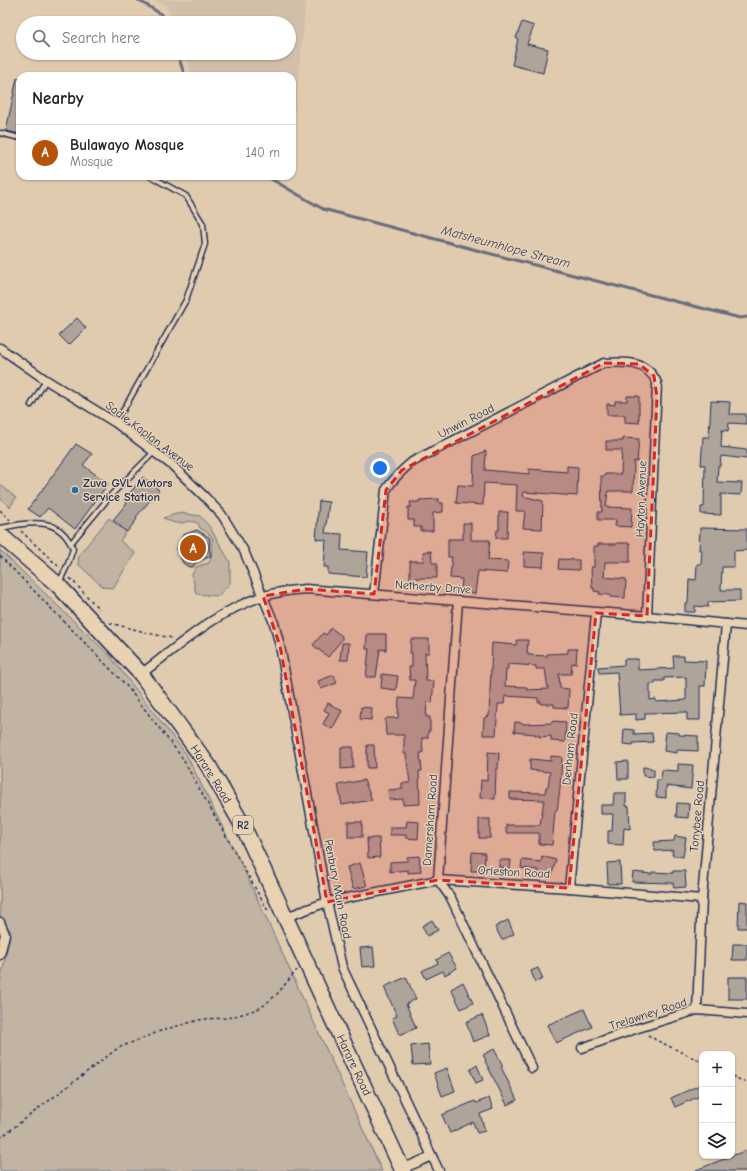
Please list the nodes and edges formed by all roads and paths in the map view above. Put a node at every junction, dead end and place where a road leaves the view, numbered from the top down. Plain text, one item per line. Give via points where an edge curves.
1 (0, 133) edge
2 (16, 137) edge
3 (157, 180) edge
4 (0, 348) edge
5 (46, 380) junction
6 (657, 383) joint
7 (31, 405) dead end
8 (116, 423) junction
9 (154, 452) junction
10 (0, 510) edge
11 (16, 525) junction
12 (0, 528) edge
13 (0, 535) edge
14 (71, 544) junction
15 (0, 556) edge
16 (61, 579) junction
17 (374, 594) junction
18 (263, 596) junction
19 (458, 601) junction
20 (101, 612) dead end
21 (596, 613) junction
22 (648, 616) junction
23 (111, 623) dead end
24 (726, 624) junction
25 (747, 626) edge
26 (177, 638) dead end
27 (141, 674) junction
28 (438, 880) junction
29 (569, 888) junction
30 (702, 899) junction
31 (327, 902) junction
32 (268, 912) dead end
33 (286, 918) junction
34 (0, 922) edge
35 (0, 955) edge
36 (300, 962) junction
37 (296, 971) junction
38 (697, 1010) junction
39 (747, 1014) edge
40 (638, 1028) junction
41 (582, 1048) dead end
42 (699, 1061) edge
43 (532, 1068) dead end
44 (735, 1077) edge
45 (747, 1083) edge
46 (0, 1138) edge
47 (432, 1156) junction
48 (402, 1170) edge
49 (438, 1171) edge

1 - 2 lane
3 - 8 lane via 186,196 203,224 205,244 186,300
4 - 5 street, Sadie Kaplan Avenue
5 - 7 lane
5 - 8 street, Sadie Kaplan Avenue
6 - 17 street, Unwin Road via 654,376 639,364 604,363 412,462 386,490
6 - 22 street, Hayton Avenue
8 - 9 street, Sadie Kaplan Avenue
9 - 14 lane via 110,495
9 - 18 street, Sadie Kaplan Avenue via 173,466 222,515 244,551
10 - 11 path
11 - 12 lane
11 - 14 lane via 45,523 55,527
11 - 16 path
13 - 16 highway, Harare Road / R2
14 - 16 lane via 73,549
15 - 32 path via 125,684 181,756
16 - 20 path
16 - 27 highway, Harare Road / R2
17 - 18 street, Netherby Drive via 306,589
17 - 19 street, Netherby Drive
18 - 27 street, Netherby Drive via 216,618
18 - 31 street, Penbury Main Road via 280,646
19 - 21 street, Netherby Drive
19 - 28 street, Damersham Road
21 - 22 street, Netherby Drive
21 - 29 street, Denham Road
22 - 24 street, Netherby Drive
23 - 26 path
24 - 25 street, Netherby Drive
24 - 30 street, Tonybee Road
27 - 33 highway, Harare Road / R2 via 208,765 243,826
28 - 29 street, Orleston Road
28 - 31 street, Orleston Road
28 - 43 street, Damersham Road via 450,898
29 - 30 street, Orleston Road
30 - 38 street, Tonybee Road
31 - 33 street, Orleston Road
31 - 47 street, Penbury Main Road via 342,967
33 - 36 highway, Harare Road / R2
34 - 35 street via 5,934
36 - 37 path
36 - 37 path
36 - 48 highway, Harare Road / R2
37 - 46 path via 262,1007 228,1018 203,1019 163,1030 118,1048
38 - 39 street, Trelawney Road
38 - 40 street, Trelawney Road
40 - 41 street, Trelawney Road
40 - 42 path via 656,1040
44 - 45 path
47 - 48 street
47 - 49 street, Penbury Main Road

